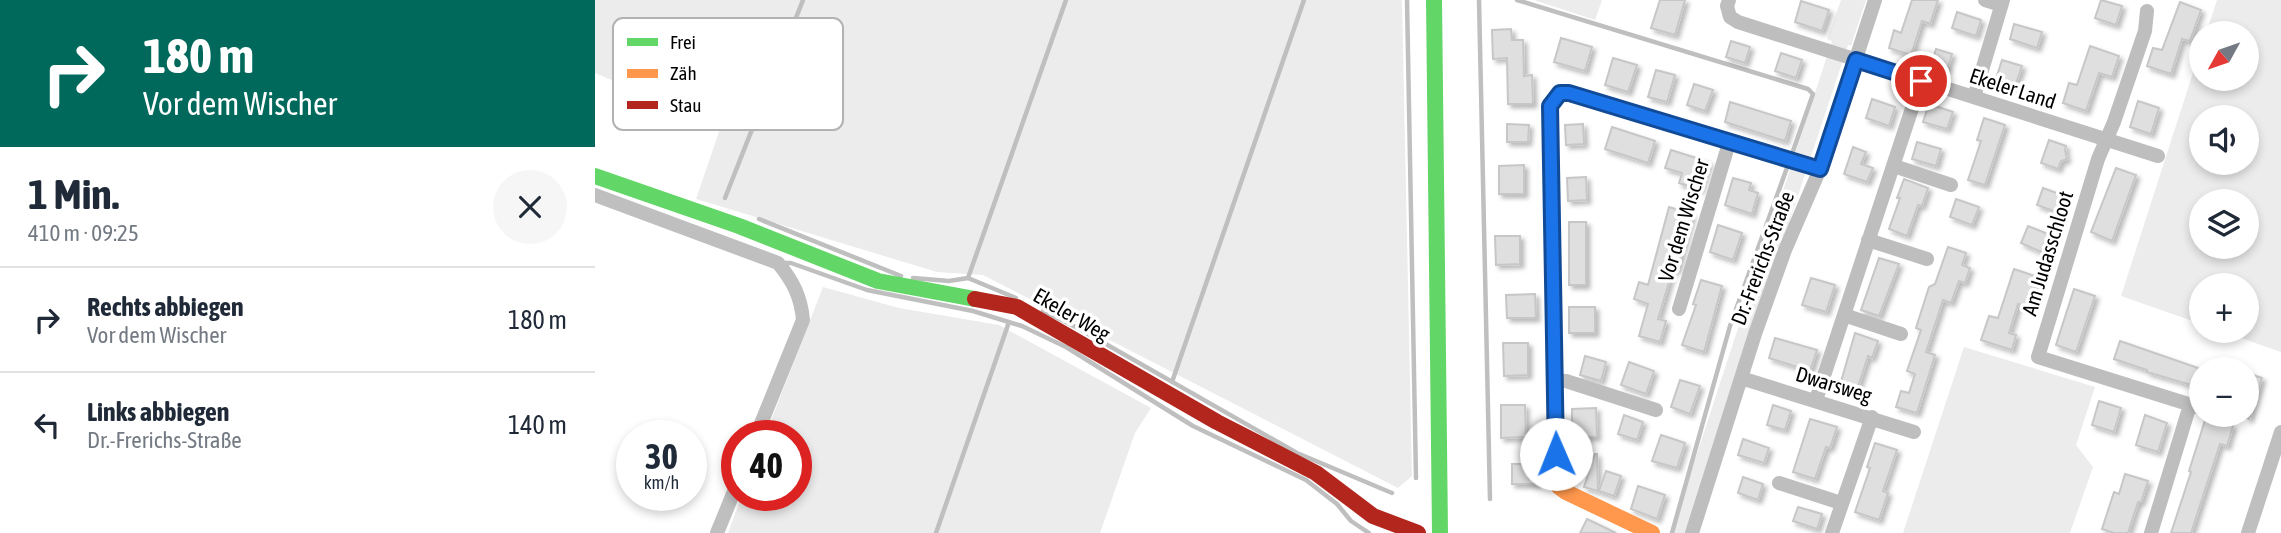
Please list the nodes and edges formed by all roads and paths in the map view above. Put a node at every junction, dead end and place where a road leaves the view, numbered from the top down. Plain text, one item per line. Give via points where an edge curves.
1 (1434, 0) edge
2 (1729, 0) edge
3 (1875, 0) edge
4 (1985, 0) edge
5 (2002, 2) edge
6 (2147, 11) dead end
7 (1856, 60) junction
8 (1921, 81) junction
9 (1975, 97) junction
10 (2107, 140) junction
11 (1728, 143) junction
12 (2158, 156) dead end
13 (1894, 166) junction
14 (1820, 169) junction
15 (595, 176) edge
16 (1951, 185) dead end
17 (1868, 240) junction
18 (1927, 259) dead end
19 (1679, 309) dead end
20 (1844, 315) junction
21 (1901, 334) dead end
22 (1741, 378) junction
23 (1555, 380) junction
24 (1816, 400) junction
25 (2189, 404) edge
26 (1656, 410) dead end
27 (1872, 417) junction
28 (2189, 426) edge
29 (1914, 432) dead end
30 (1779, 483) dead end
31 (1842, 503) junction
32 (1418, 533) edge
33 (1440, 533) edge
34 (1652, 533) edge
35 (1692, 533) edge
36 (1832, 533) edge
37 (2151, 533) edge

1 - 33 street
2 - 7 street, Ekeler Land via 1730,17 1738,22
3 - 7 street, Dr.-Frerichs-Straße
4 - 5 street
5 - 9 street
6 - 10 street, Am Judasschloot via 2145,32
7 - 8 street, Ekeler Land
7 - 14 street, Dr.-Frerichs-Straße
8 - 9 street, Ekeler Land
8 - 13 street
9 - 10 street, Ekeler Land
10 - 12 street, Ekeler Land
10 - 25 street, Am Judasschloot via 2038,357
11 - 14 street, Vor dem Wischer
11 - 19 street, Vor dem Wischer
11 - 23 street, Vor dem Wischer via 1569,93 1553,99
13 - 16 street
13 - 17 street
14 - 22 street, Dr.-Frerichs-Straße via 1785,250
15 - 32 street, Ekeler Weg via 878,281 1017,307 1217,422 1317,473 1373,516
17 - 18 street
17 - 20 street
20 - 21 street
20 - 24 street
22 - 24 street, Dwarsweg
22 - 35 street, Dr.-Frerichs-Straße
23 - 26 street
23 - 34 street, Vor dem Wischer via 1559,487
24 - 27 street, Dwarsweg
27 - 29 street, Dwarsweg
27 - 31 street
28 - 37 street, Am Judasschloot
30 - 31 street
31 - 36 street

